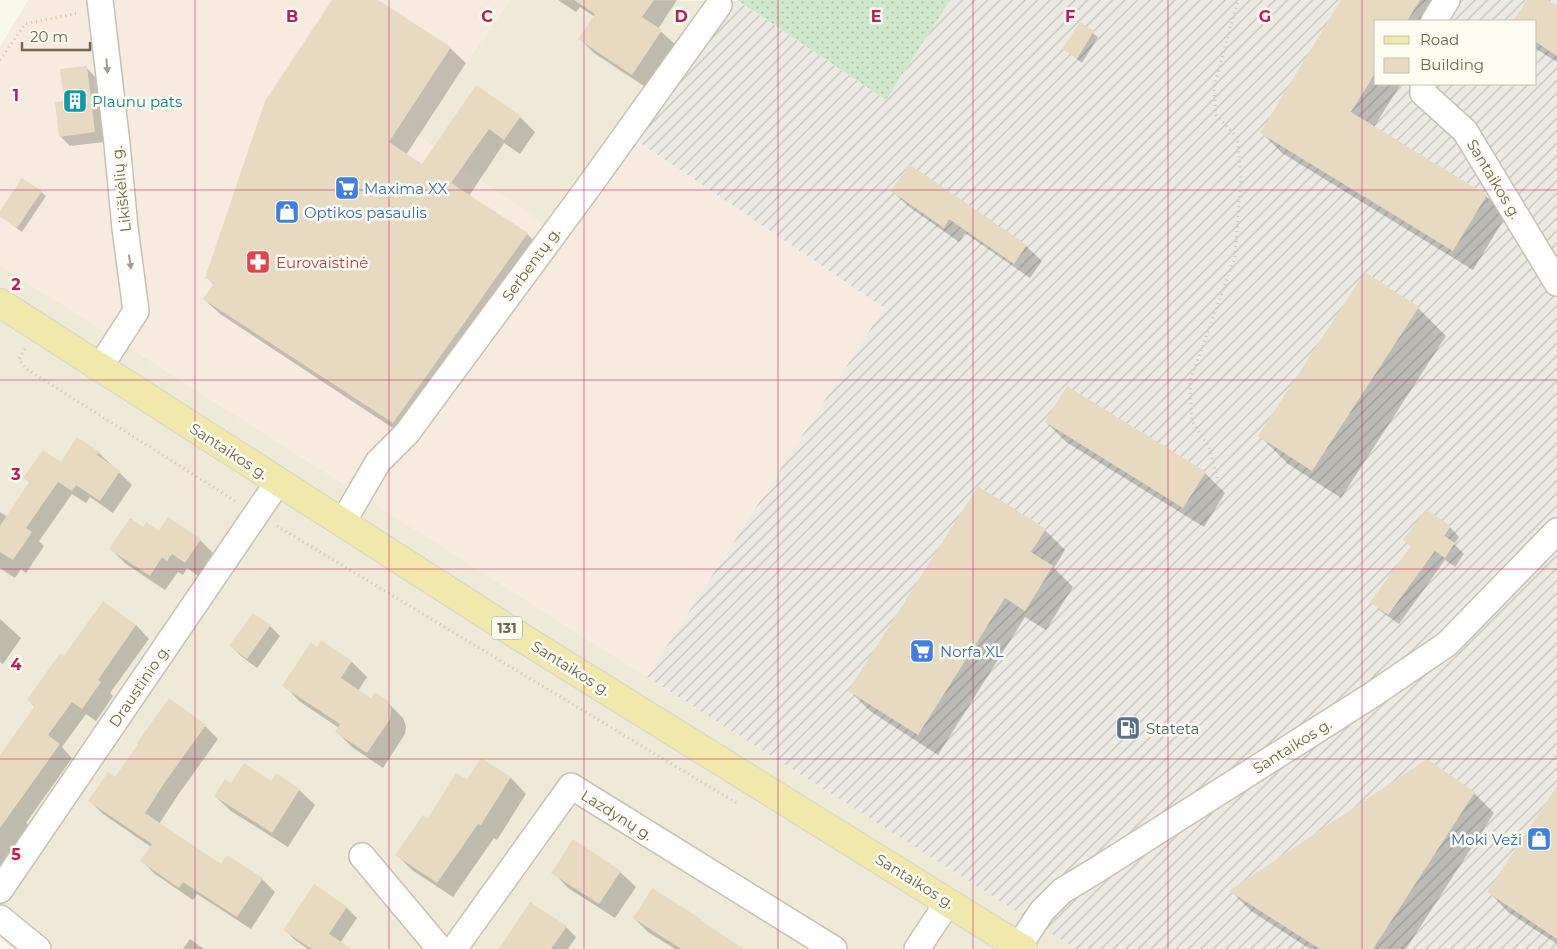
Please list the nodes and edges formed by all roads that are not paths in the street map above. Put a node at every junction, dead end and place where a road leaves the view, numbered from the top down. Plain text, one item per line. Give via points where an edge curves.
1 (1447, 0) edge
2 (719, 5) dead end
3 (93, 6) edge
4 (1435, 20) edge
5 (1423, 85) edge
6 (1557, 283) edge
7 (0, 303) edge
8 (100, 368) junction
9 (278, 482) junction
10 (343, 522) junction
11 (1557, 531) edge
12 (362, 856) dead end
13 (0, 890) edge
14 (948, 902) junction
15 (0, 918) edge
16 (1021, 948) edge
17 (38, 949) edge
18 (440, 949) edge
19 (454, 949) edge
20 (834, 949) edge
21 (917, 949) edge

1 - 4 street
2 - 10 street, Serbentų g. via 413,425 378,462
3 -> 8 street, Likiškėlių g. via 117,144 136,311
5 - 6 street, Santaikos g. via 1423,93 1465,130
7 - 8 main road, Santaikos g. / 131
8 - 9 main road, Santaikos g. / 131
9 - 10 main road, Santaikos g. / 131
9 - 13 street, Draustinio g.
10 - 14 main road, Santaikos g. / 131 via 516,634
11 - 16 street, Santaikos g. via 1447,644 1062,891 1042,911
12 - 18 street
14 - 16 main road, Santaikos g. / 131
14 - 21 street
15 - 17 street
19 - 20 street, Lazdynų g. via 571,786

